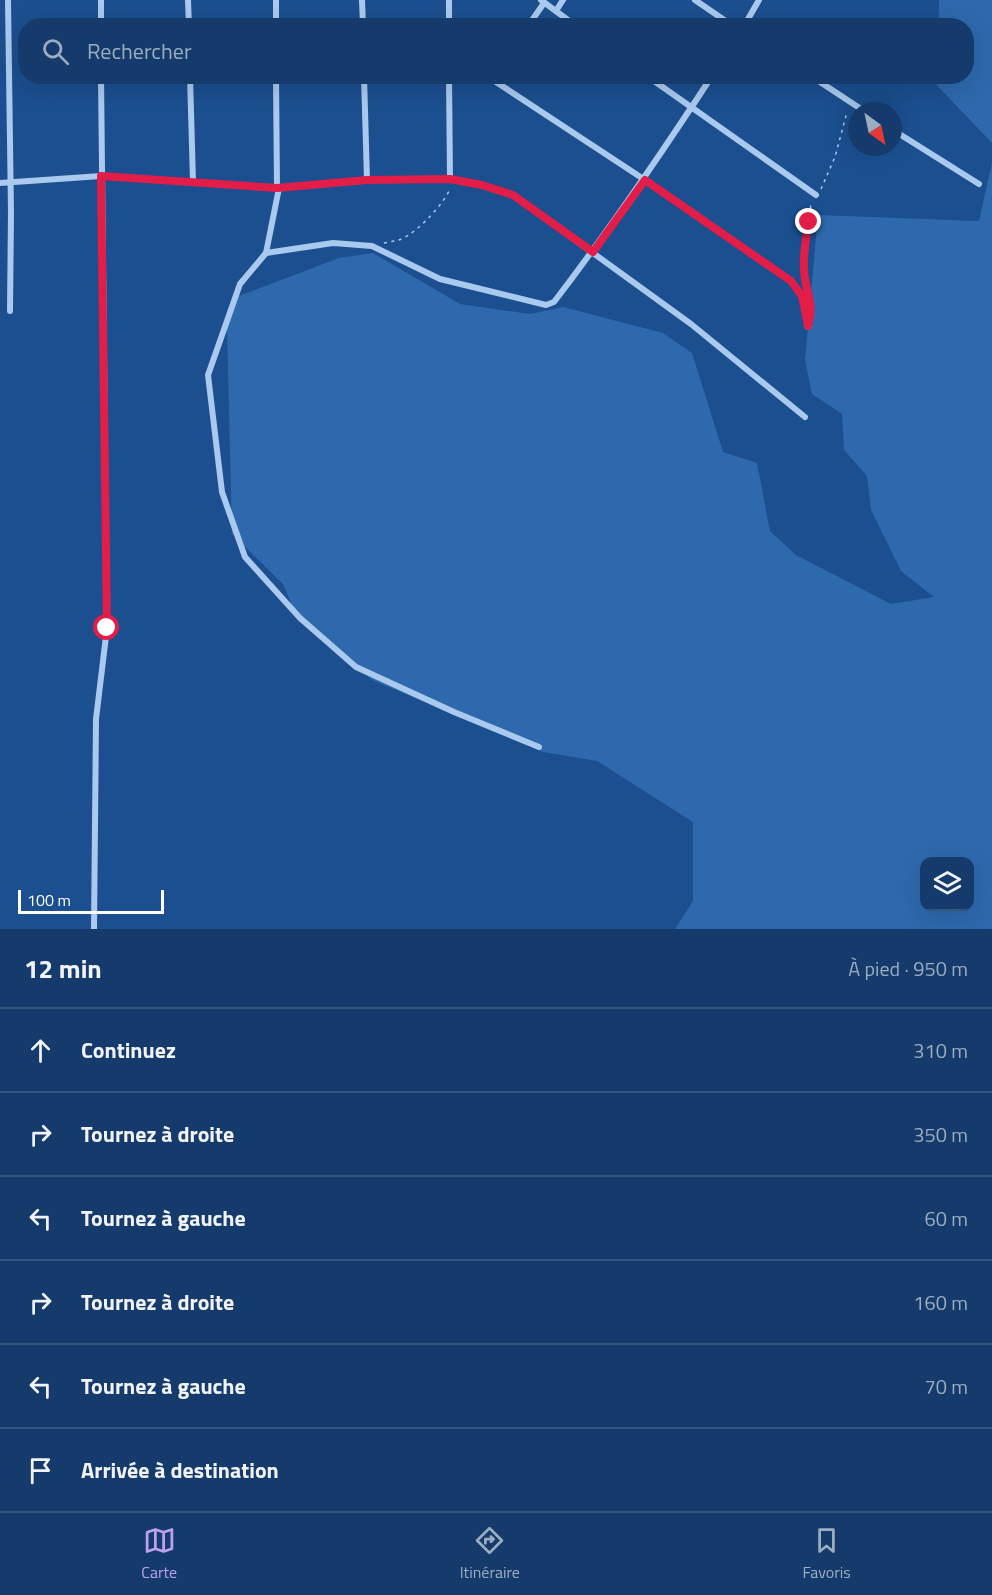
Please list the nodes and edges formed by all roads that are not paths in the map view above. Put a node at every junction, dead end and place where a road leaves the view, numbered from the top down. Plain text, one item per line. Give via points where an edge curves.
1 (8, 0) edge
2 (101, 0) edge
3 (188, 0) edge
4 (276, 0) edge
5 (362, 0) edge
6 (448, 0) edge
7 (563, 0) edge
8 (695, 0) edge
9 (759, 0) edge
10 (542, 1) edge
11 (556, 11) junction
12 (101, 18) edge
13 (189, 18) edge
14 (276, 18) edge
15 (363, 18) edge
16 (449, 18) edge
17 (532, 18) edge
18 (565, 18) edge
19 (721, 18) edge
20 (749, 18) edge
21 (101, 84) edge
22 (190, 84) edge
23 (276, 84) edge
24 (364, 84) edge
25 (449, 84) edge
26 (501, 84) edge
27 (658, 84) edge
28 (707, 84) edge
29 (823, 84) edge
30 (850, 102) edge
31 (691, 108) junction
32 (902, 136) edge
33 (101, 176) junction
34 (450, 179) junction
35 (367, 180) junction
36 (645, 180) junction
37 (193, 182) junction
38 (0, 183) edge
39 (11, 183) junction
40 (979, 184) dead end
41 (278, 188) junction
42 (816, 195) road end
43 (593, 252) junction
44 (266, 253) junction
45 (9, 311) dead end
46 (808, 326) dead end
47 (805, 417) dead end
48 (539, 747) dead end
49 (94, 929) edge

1 - 39 street
2 - 12 street
3 - 13 street
4 - 14 street
5 - 15 street
6 - 16 street
7 - 11 street
8 - 19 street
9 - 20 street
10 - 11 street
10 - 17 street
11 - 18 street
21 - 33 street
22 - 37 street
23 - 41 street
24 - 35 street
25 - 34 street
26 - 36 street
27 - 31 street
28 - 31 street
29 - 30 street
31 - 36 street
31 - 42 street
32 - 40 street
33 - 37 street
33 - 39 street
33 - 49 street via 107,628 96,719
34 - 35 street
34 - 43 street via 513,195
35 - 41 street
36 - 43 street
36 - 46 street via 791,281 802,296
37 - 41 street
38 - 39 street
39 - 45 street
41 - 44 street
43 - 44 street via 554,302 546,305 440,279 372,246 333,243
43 - 47 street via 691,324
44 - 48 street via 240,284 208,375 222,492 245,557 300,618 356,667

